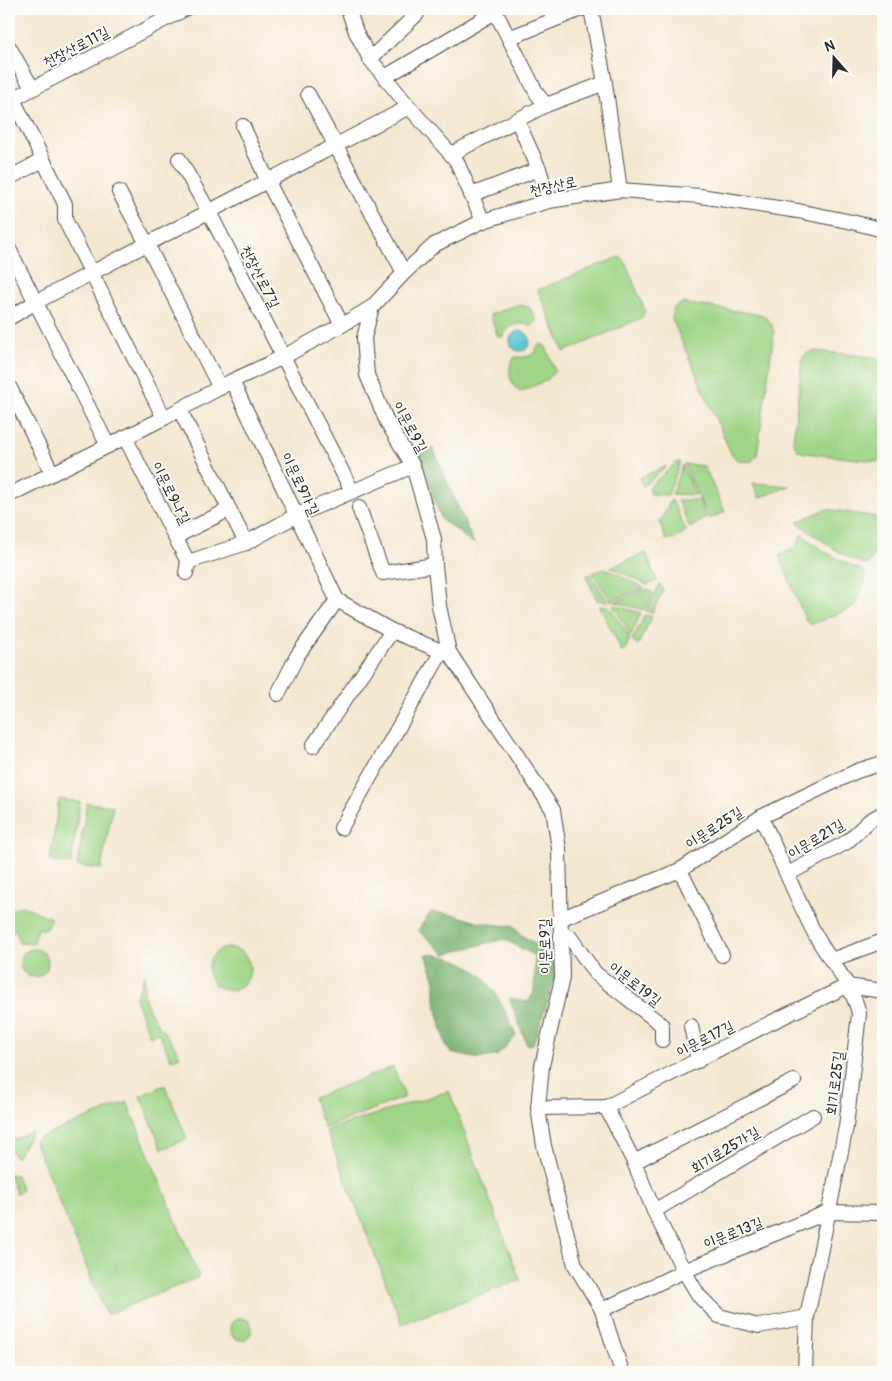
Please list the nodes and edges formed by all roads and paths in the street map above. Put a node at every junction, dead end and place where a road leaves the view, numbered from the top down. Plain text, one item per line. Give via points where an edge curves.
1 (185, 9) edge
2 (348, 9) edge
3 (581, 9) edge
4 (591, 9) edge
5 (495, 10) edge
6 (417, 14) dead end
7 (508, 38) junction
8 (9, 47) edge
9 (370, 59) junction
10 (385, 76) junction
11 (605, 83) junction
12 (32, 88) junction
13 (308, 94) dead end
14 (11, 100) edge
15 (546, 105) junction
16 (409, 107) junction
17 (517, 120) junction
18 (242, 126) dead end
19 (336, 146) junction
20 (451, 154) junction
21 (180, 159) dead end
22 (42, 160) junction
23 (539, 169) junction
24 (9, 178) edge
25 (268, 182) junction
26 (620, 190) junction
27 (119, 192) dead end
28 (471, 195) junction
29 (550, 202) junction
30 (209, 212) junction
31 (482, 222) junction
32 (883, 230) edge
33 (147, 244) junction
34 (9, 249) edge
35 (404, 273) junction
36 (92, 274) junction
37 (36, 302) junction
38 (372, 307) junction
39 (9, 318) edge
40 (342, 325) junction
41 (283, 357) junction
42 (226, 384) junction
43 (9, 386) edge
44 (180, 410) junction
45 (164, 418) junction
46 (125, 437) junction
47 (108, 446) junction
48 (413, 466) junction
49 (52, 473) junction
50 (352, 491) junction
51 (9, 495) edge
52 (359, 508) dead end
53 (228, 510) junction
54 (297, 515) junction
55 (175, 537) junction
56 (246, 543) junction
57 (435, 565) junction
58 (337, 600) junction
59 (392, 631) junction
60 (447, 653) junction
61 (278, 694) dead end
62 (313, 746) dead end
63 (883, 763) edge
64 (883, 814) edge
65 (762, 817) junction
66 (341, 828) dead end
67 (680, 870) junction
68 (788, 874) junction
69 (560, 926) junction
70 (883, 941) edge
71 (722, 955) dead end
72 (831, 960) junction
73 (847, 986) junction
74 (883, 991) edge
75 (691, 1026) dead end
76 (662, 1040) dead end
77 (698, 1061) junction
78 (794, 1081) dead end
79 (606, 1107) junction
80 (538, 1108) junction
81 (813, 1116) dead end
82 (634, 1162) junction
83 (654, 1211) junction
84 (828, 1212) junction
85 (883, 1213) edge
86 (684, 1271) junction
87 (602, 1310) junction
88 (807, 1317) junction
89 (622, 1372) edge
90 (805, 1372) edge

1 - 12 street, 천장산로11길
2 - 9 street
3 - 7 street
4 - 11 street
5 - 7 street
5 - 10 street
6 - 9 street
7 - 15 street
8 - 12 street
9 - 10 street
10 - 16 street
11 - 15 street
11 - 26 street
12 - 14 street, 천장산로11길
13 - 19 street
14 - 22 street
15 - 17 street
16 - 19 street
16 - 20 street
17 - 20 street
17 - 23 street
18 - 25 street
19 - 25 street
19 - 35 street
20 - 28 street
21 - 30 street, 천장산로7길
22 - 24 street
22 - 36 street via 65,204 65,220
23 - 28 street
23 - 29 street
25 - 30 street
25 - 40 street
26 - 29 street, 천장산로
26 - 32 street, 천장산로 via 700,196 798,211
27 - 33 street
28 - 31 street
29 - 31 street, 천장산로
30 - 33 street
30 - 41 street, 천장산로7길
31 - 35 street via 434,245
33 - 36 street
33 - 42 street
34 - 37 street
35 - 38 street
36 - 37 street
36 - 45 street
37 - 39 street
37 - 47 street
38 - 40 street
38 - 48 street, 이문로9길 via 364,338 367,375 387,422
40 - 41 street
41 - 42 street
41 - 50 street
42 - 44 street
42 - 54 street, 이문로9가길
43 - 49 street
44 - 45 street
44 - 53 street
45 - 46 street
46 - 47 street
46 - 55 street, 이문로9나길
47 - 49 street
48 - 50 street
48 - 57 street, 이문로9길 via 434,539
49 - 51 street
50 - 54 street
52 - 57 street via 383,573
53 - 55 street, 이문로9나길
53 - 56 street
54 - 56 street
54 - 58 street, 이문로9가길
55 - 56 street via 187,567
57 - 60 street, 이문로9길
58 - 59 street
58 - 61 street via 297,656
59 - 60 street
59 - 62 street
60 - 66 street
60 - 69 street, 이문로9길 via 553,810 558,849
63 - 65 street, 이문로25길 via 857,770
64 - 68 street, 이문로21길 via 869,821 847,842
65 - 67 street, 이문로25길
65 - 68 street, 회기로25길
67 - 69 street, 이문로25길
67 - 71 street
68 - 72 street, 회기로25길
69 - 76 street, 이문로19길 via 595,973 662,1025
69 - 80 street, 이문로9길 via 562,978 542,1066
70 - 72 street
72 - 73 street, 회기로25길
73 - 74 street
73 - 77 street, 이문로17길
73 - 84 street, 회기로25길 via 858,1009 858,1025 846,1127
75 - 77 street
77 - 79 street, 이문로17길
78 - 82 street, 회기로25가길
79 - 80 street, 이문로17길
79 - 82 street
80 - 87 street, 이문로9길 via 544,1146 575,1265
81 - 83 street, 회기로25가길
82 - 83 street
83 - 86 street
84 - 85 street, 이문로13길
84 - 86 street, 이문로13길
84 - 88 street, 회기로25길
86 - 87 street, 이문로13길
86 - 88 street via 699,1296 719,1316 759,1326
87 - 89 street, 이문로9길
88 - 90 street, 회기로25길

